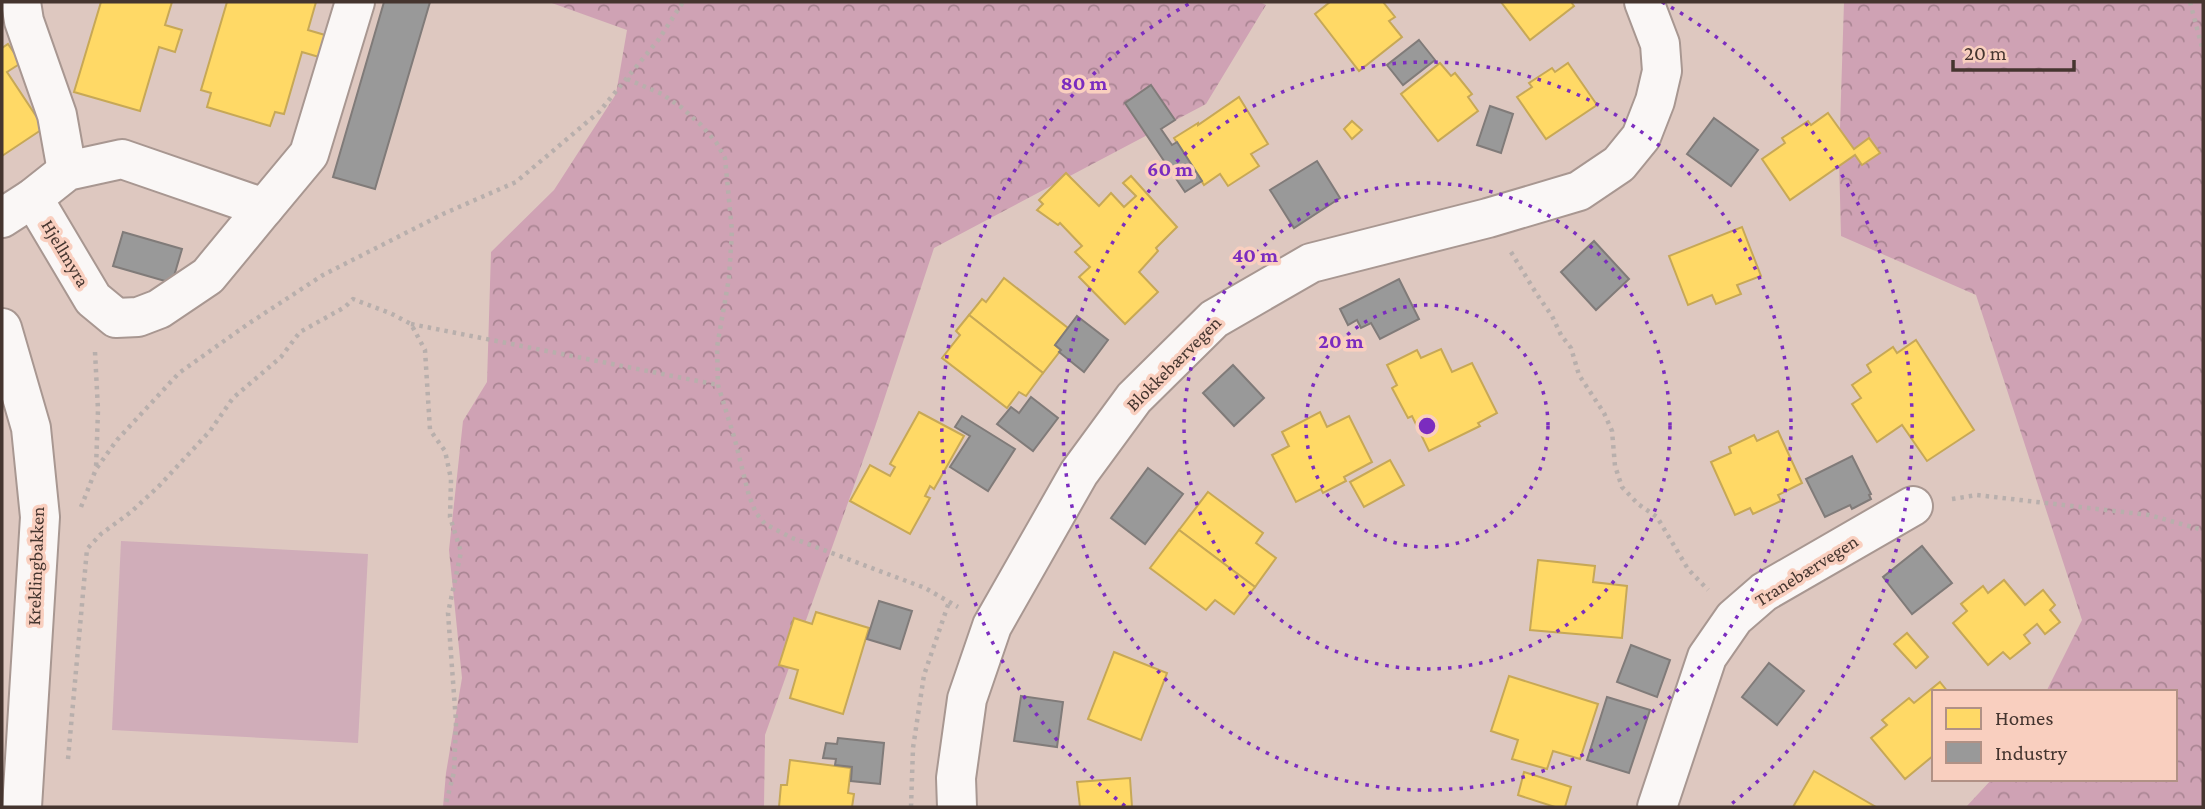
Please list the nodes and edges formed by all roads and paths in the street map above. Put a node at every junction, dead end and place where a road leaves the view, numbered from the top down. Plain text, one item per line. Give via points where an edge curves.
1 (22, 2) edge
2 (355, 2) edge
3 (684, 2) edge
4 (1644, 2) edge
5 (2190, 2) edge
6 (2203, 51) edge
7 (627, 79) junction
8 (66, 171) junction
9 (17, 208) edge
10 (264, 208) junction
11 (1496, 215) junction
12 (93, 299) junction
13 (411, 324) junction
14 (2, 328) edge
15 (718, 385) junction
16 (96, 469) junction
17 (1913, 506) joint
18 (79, 518) dead end
19 (2203, 530) edge
20 (1734, 618) junction
21 (992, 626) junction
22 (68, 686) dead end
23 (22, 807) edge
24 (445, 807) edge
25 (957, 807) edge
26 (1657, 807) edge

1 - 8 street via 24,21 57,115
2 - 10 street, Hjellmyra via 309,154
3 - 7 path
4 - 11 street, Blokkebærvegen via 1660,44 1662,71 1641,136 1619,164 1579,191
5 - 6 path
7 - 15 path via 681,107 702,125 725,159 732,231 717,347
7 - 16 path via 599,113 516,182 323,275 178,373
8 - 9 street, Hjellmyra
8 - 10 street, Hjellmyra via 122,159
9 - 12 street, Hjellmyra
10 - 12 street, Hjellmyra via 208,276 159,309 138,317 116,318
11 - 20 path via 1508,245 1571,348 1578,375 1604,413 1612,431 1622,487 1657,517 1688,569
11 - 21 street, Blokkebærvegen via 1311,263 1214,319 1134,398 1106,434 1079,472
12 - 16 path
13 - 15 path
13 - 22 path via 353,299 300,332 281,357 233,398 210,431 159,486 87,549 66,767
13 - 24 path via 425,350 430,430 445,451 451,479 450,517 461,552 448,613 456,722 454,772
14 - 23 street, Kreklingbakken via 31,428 40,517
15 - 21 path via 749,496 765,524 925,587
16 - 18 path
17 - 19 path via 1978,495 2149,515
17 - 20 street, Tranebærvegen via 1764,592
20 - 26 street, Tranebærvegen via 1707,657
21 - 25 street, Blokkebærvegen via 967,699 956,778

